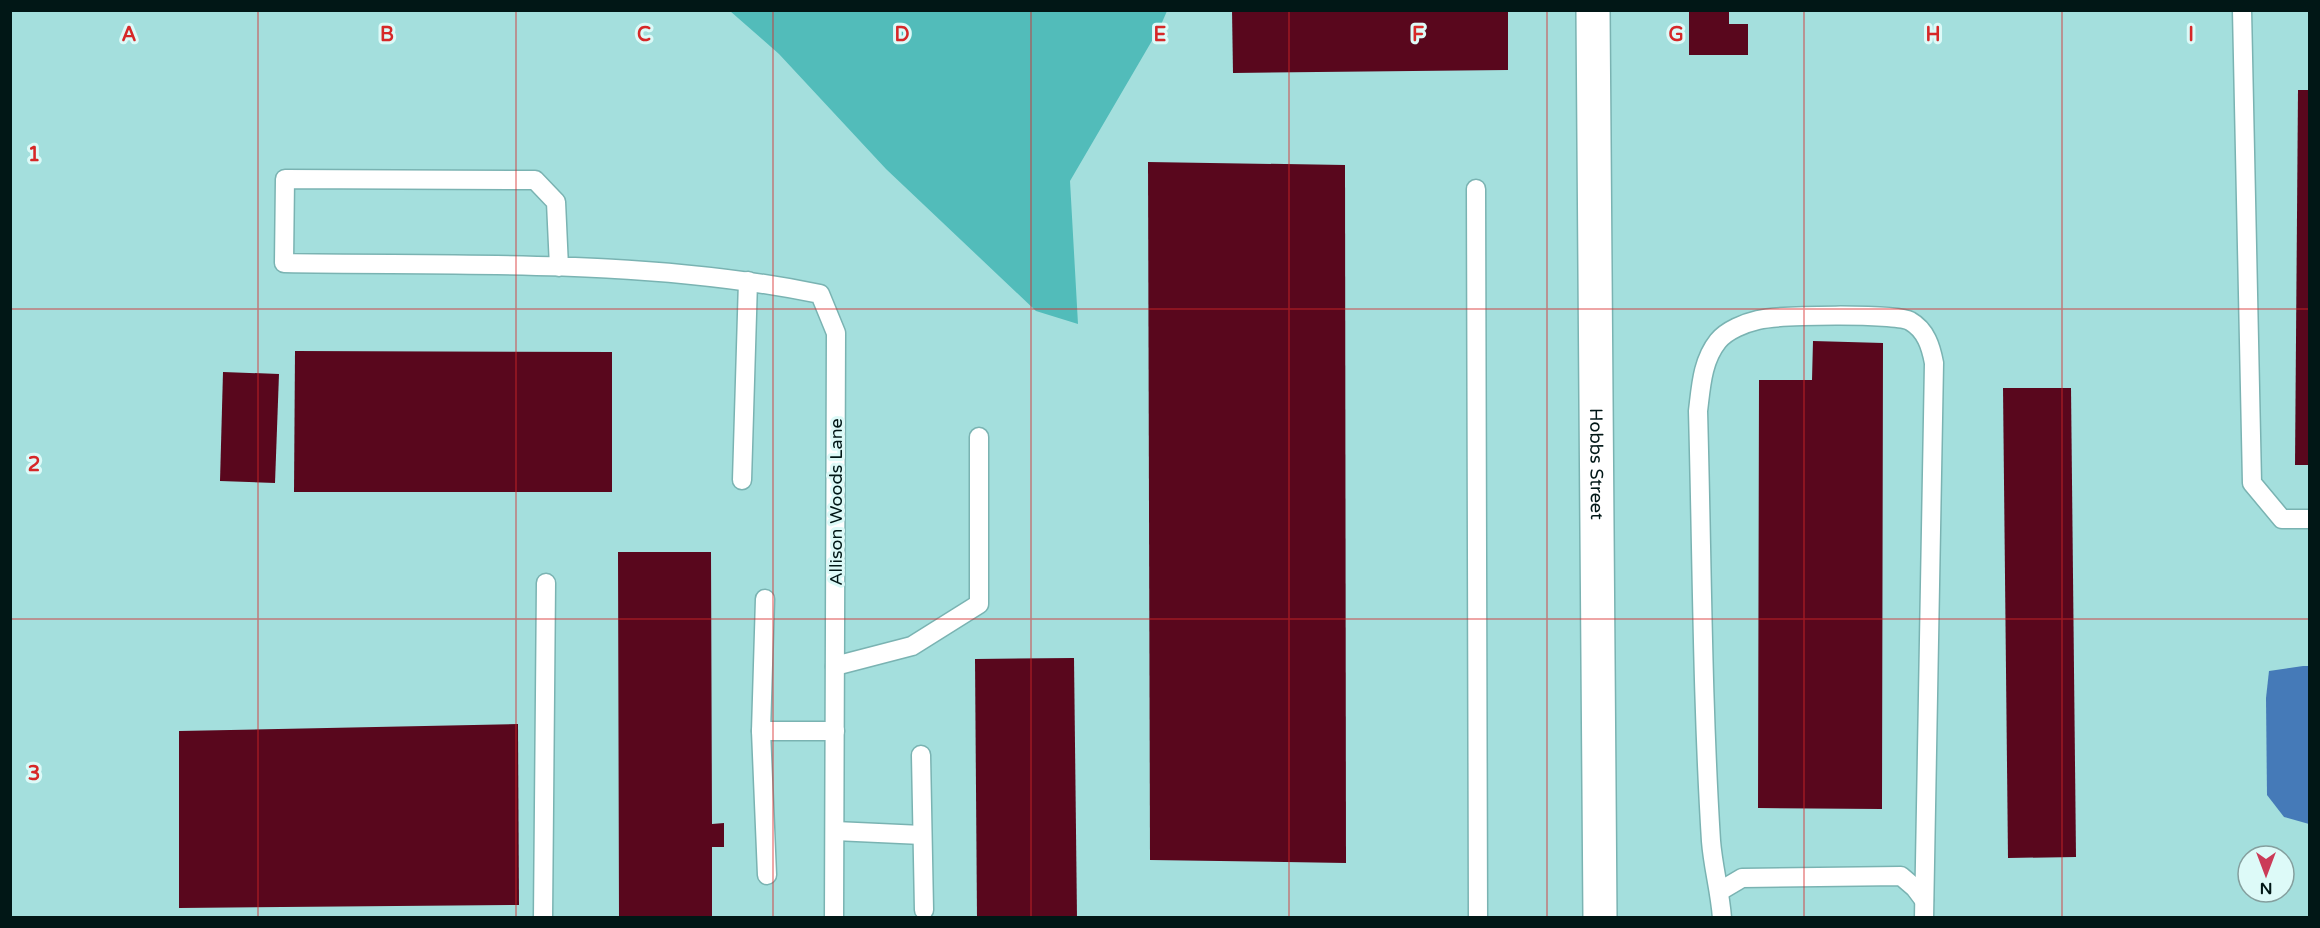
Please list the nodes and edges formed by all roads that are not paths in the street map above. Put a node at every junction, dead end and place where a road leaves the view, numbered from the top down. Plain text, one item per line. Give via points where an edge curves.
1 (1593, 10) edge
2 (2241, 10) edge
3 (1476, 189) dead end
4 (559, 267) junction
5 (748, 281) junction
6 (979, 437) dead end
7 (742, 480) dead end
8 (2310, 519) edge
9 (546, 583) dead end
10 (765, 599) dead end
11 (835, 666) junction
12 (761, 731) junction
13 (835, 731) junction
14 (921, 755) dead end
15 (835, 831) junction
16 (922, 835) junction
17 (767, 875) dead end
18 (1720, 891) junction
19 (1924, 909) edge
20 (924, 910) dead end
21 (543, 918) edge
22 (834, 918) edge
23 (1478, 918) edge
24 (1600, 918) edge
25 (1722, 918) edge

1 - 24 street, Hobbs Street
2 - 8 lane via 2252,483 2282,519
3 - 23 lane
4 - 4 lane, Allison Woods Lane via 284,263 285,178 536,180 556,202
4 - 5 lane, Allison Woods Lane via 618,267
5 - 7 lane
5 - 11 lane, Allison Woods Lane via 820,294 836,333
6 - 11 lane via 979,604 912,646
9 - 21 lane
10 - 12 lane
11 - 13 lane, Allison Woods Lane
12 - 13 lane
12 - 17 lane
13 - 15 lane, Allison Woods Lane
14 - 16 lane
15 - 16 lane
15 - 22 lane, Allison Woods Lane
16 - 20 lane
18 - 19 lane via 1742,878 1901,876 1915,888
18 - 19 lane via 1713,867 1706,734 1698,423 1707,359 1719,340 1759,320 1874,316 1907,319 1918,326 1934,363
18 - 25 lane

